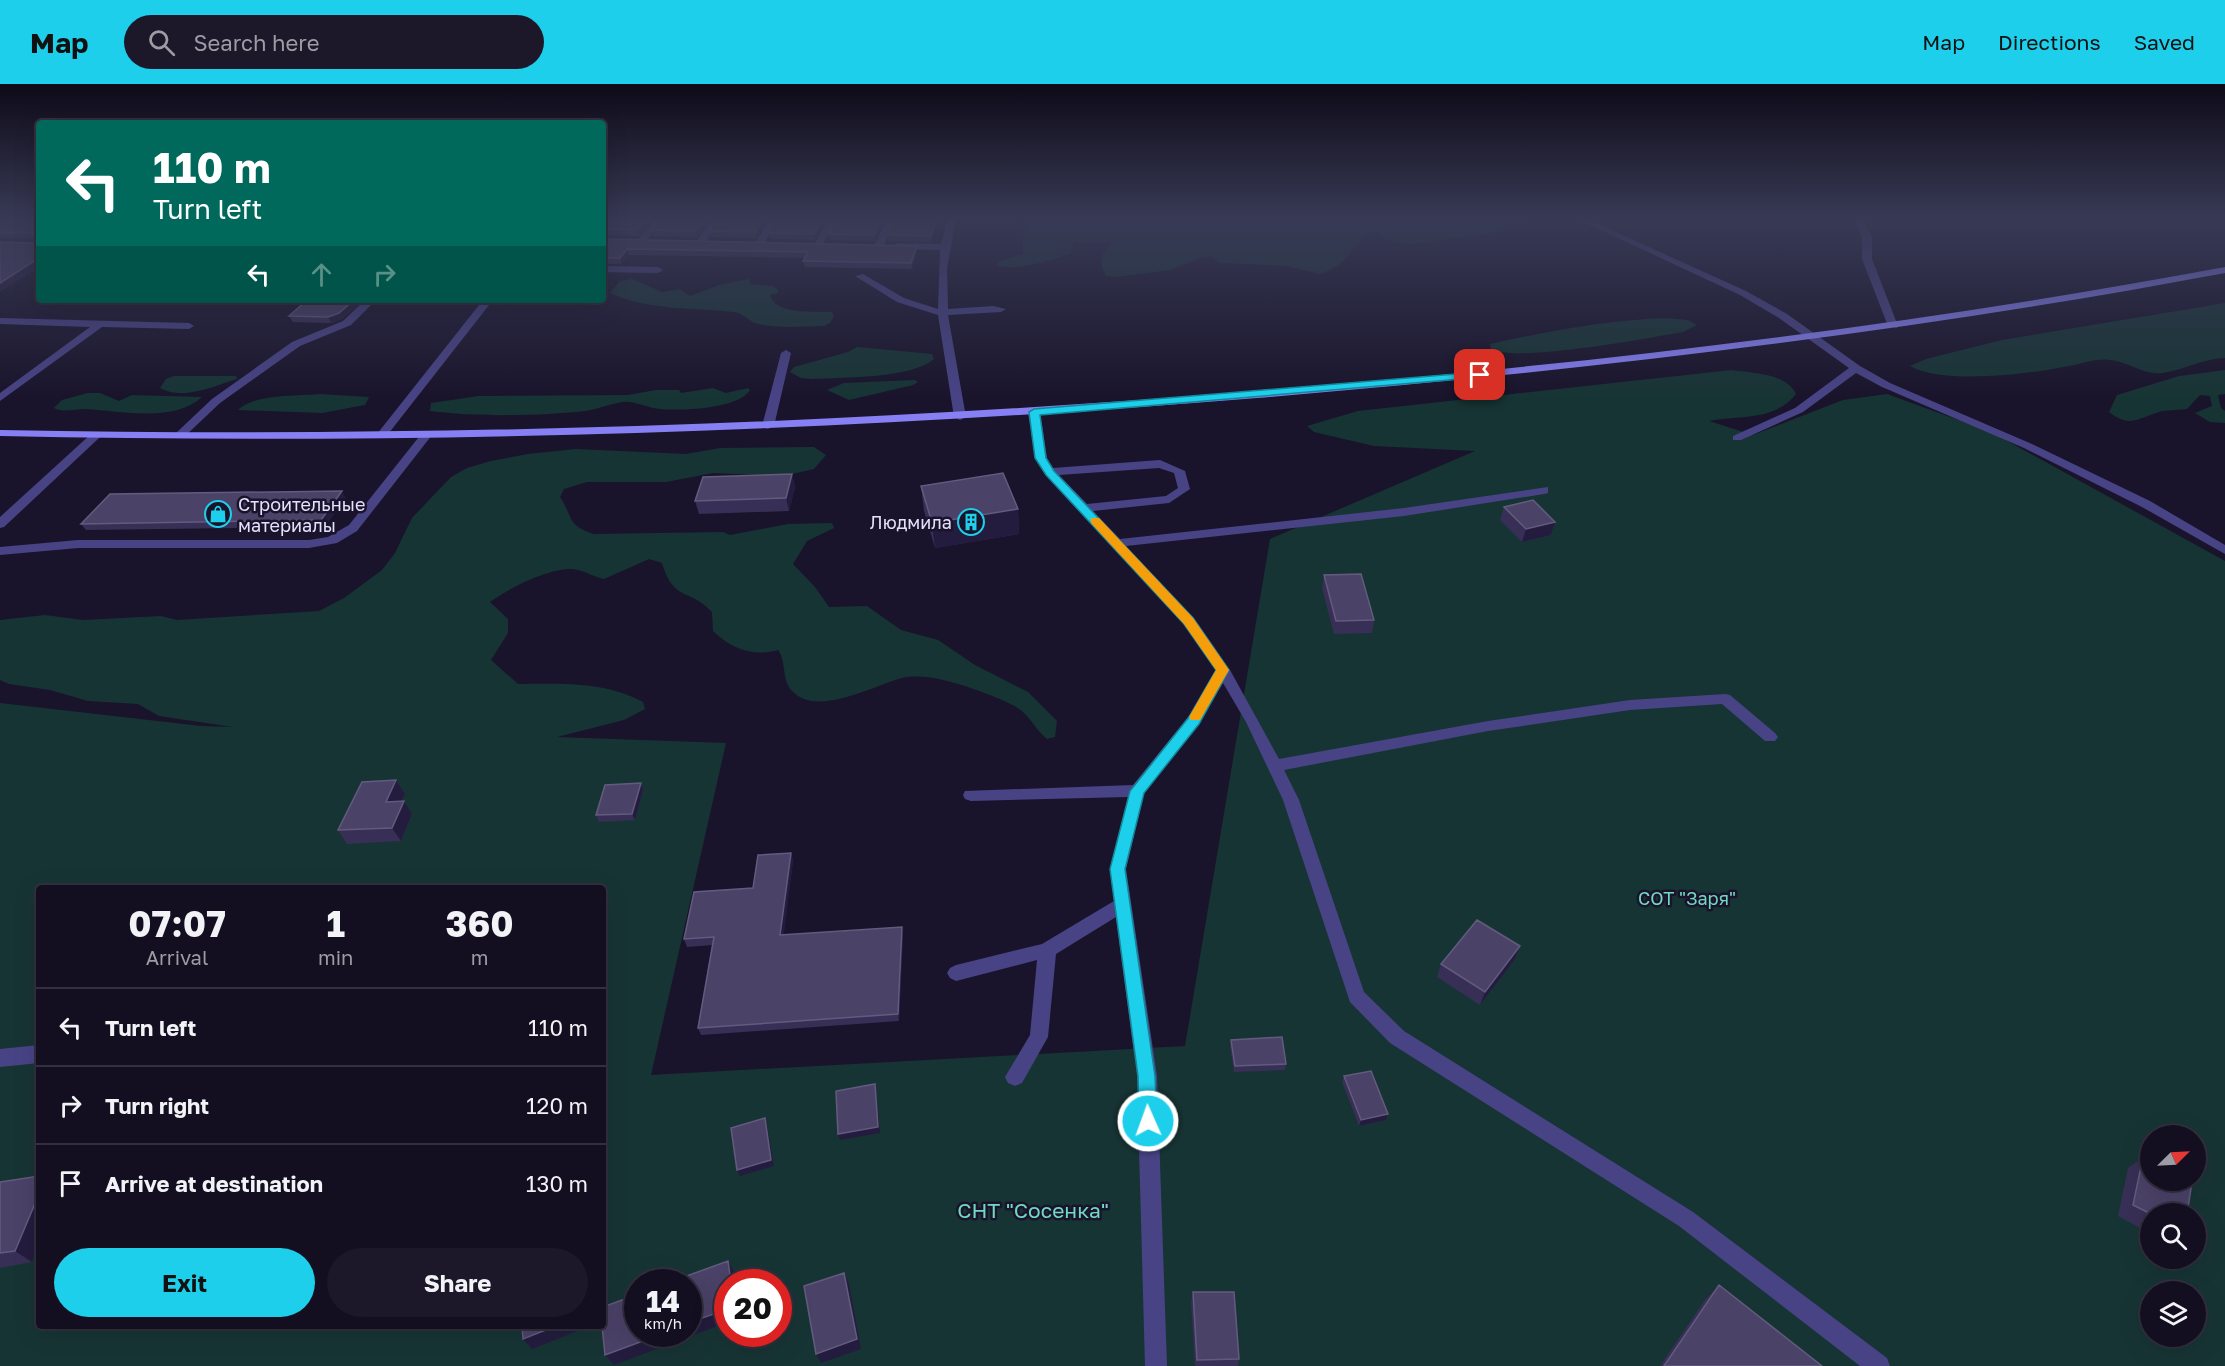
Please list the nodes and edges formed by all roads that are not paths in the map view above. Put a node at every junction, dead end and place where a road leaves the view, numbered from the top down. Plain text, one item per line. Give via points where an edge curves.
1 (865, 279) edge
2 (944, 279) edge
3 (1712, 279) edge
4 (1874, 279) edge
5 (2181, 279) edge
6 (368, 303) edge
7 (486, 303) edge
8 (1001, 309) dead end
9 (944, 313) junction
10 (0, 321) edge
11 (100, 324) junction
12 (189, 326) dead end
13 (1893, 326) junction
14 (1814, 337) junction
15 (786, 353) dead end
16 (1856, 368) junction
17 (0, 398) edge
18 (1034, 412) junction
19 (960, 417) junction
20 (768, 426) junction
21 (0, 433) edge
22 (426, 435) junction
23 (95, 436) junction
24 (179, 436) junction
25 (381, 436) junction
26 (1737, 438) dead end
27 (1050, 472) junction
28 (1544, 490) dead end
29 (1082, 508) junction
30 (0, 524) edge
31 (1117, 543) junction
32 (2225, 550) edge
33 (0, 551) edge
34 (1223, 670) junction
35 (1770, 737) dead end
36 (1274, 766) junction
37 (1137, 791) junction
38 (971, 795) dead end
39 (1123, 904) junction
40 (1047, 950) junction
41 (956, 973) dead end
42 (36, 1054) edge
43 (0, 1058) edge
44 (1015, 1077) dead end
45 (1156, 1366) edge
46 (1879, 1366) edge

1 - 9 street via 909,303
2 - 9 street
3 - 14 street via 1743,293
4 - 13 street
5 - 13 main road
6 - 24 street via 347,323 296,344 216,400
7 - 25 street
8 - 9 street via 977,307
9 - 19 street
10 - 11 street
11 - 12 street
11 - 17 street
13 - 14 main road
14 - 16 street
14 - 18 main road via 1410,382
15 - 20 street
16 - 26 street via 1799,410
16 - 32 street via 1886,385 2039,451 2146,504
18 - 19 main road
18 - 27 street via 1041,458
19 - 20 main road
20 - 22 main road
21 - 23 main road
22 - 25 main road
22 - 33 street via 353,528 332,540 309,544 78,544
23 - 24 main road
23 - 30 street
24 - 25 main road
27 - 29 street
27 - 29 street via 1160,464 1179,471 1184,489 1169,499
28 - 31 street via 1404,512
29 - 31 street
31 - 34 street via 1189,621
34 - 36 street
34 - 37 street via 1194,720
35 - 36 street via 1725,699 1630,705 1500,724
36 - 46 street via 1291,800 1356,996 1397,1037 1686,1219
37 - 38 street
37 - 39 street via 1118,869
39 - 40 street
39 - 45 street via 1147,1076
40 - 41 street
40 - 44 street via 1039,1037
42 - 43 street

